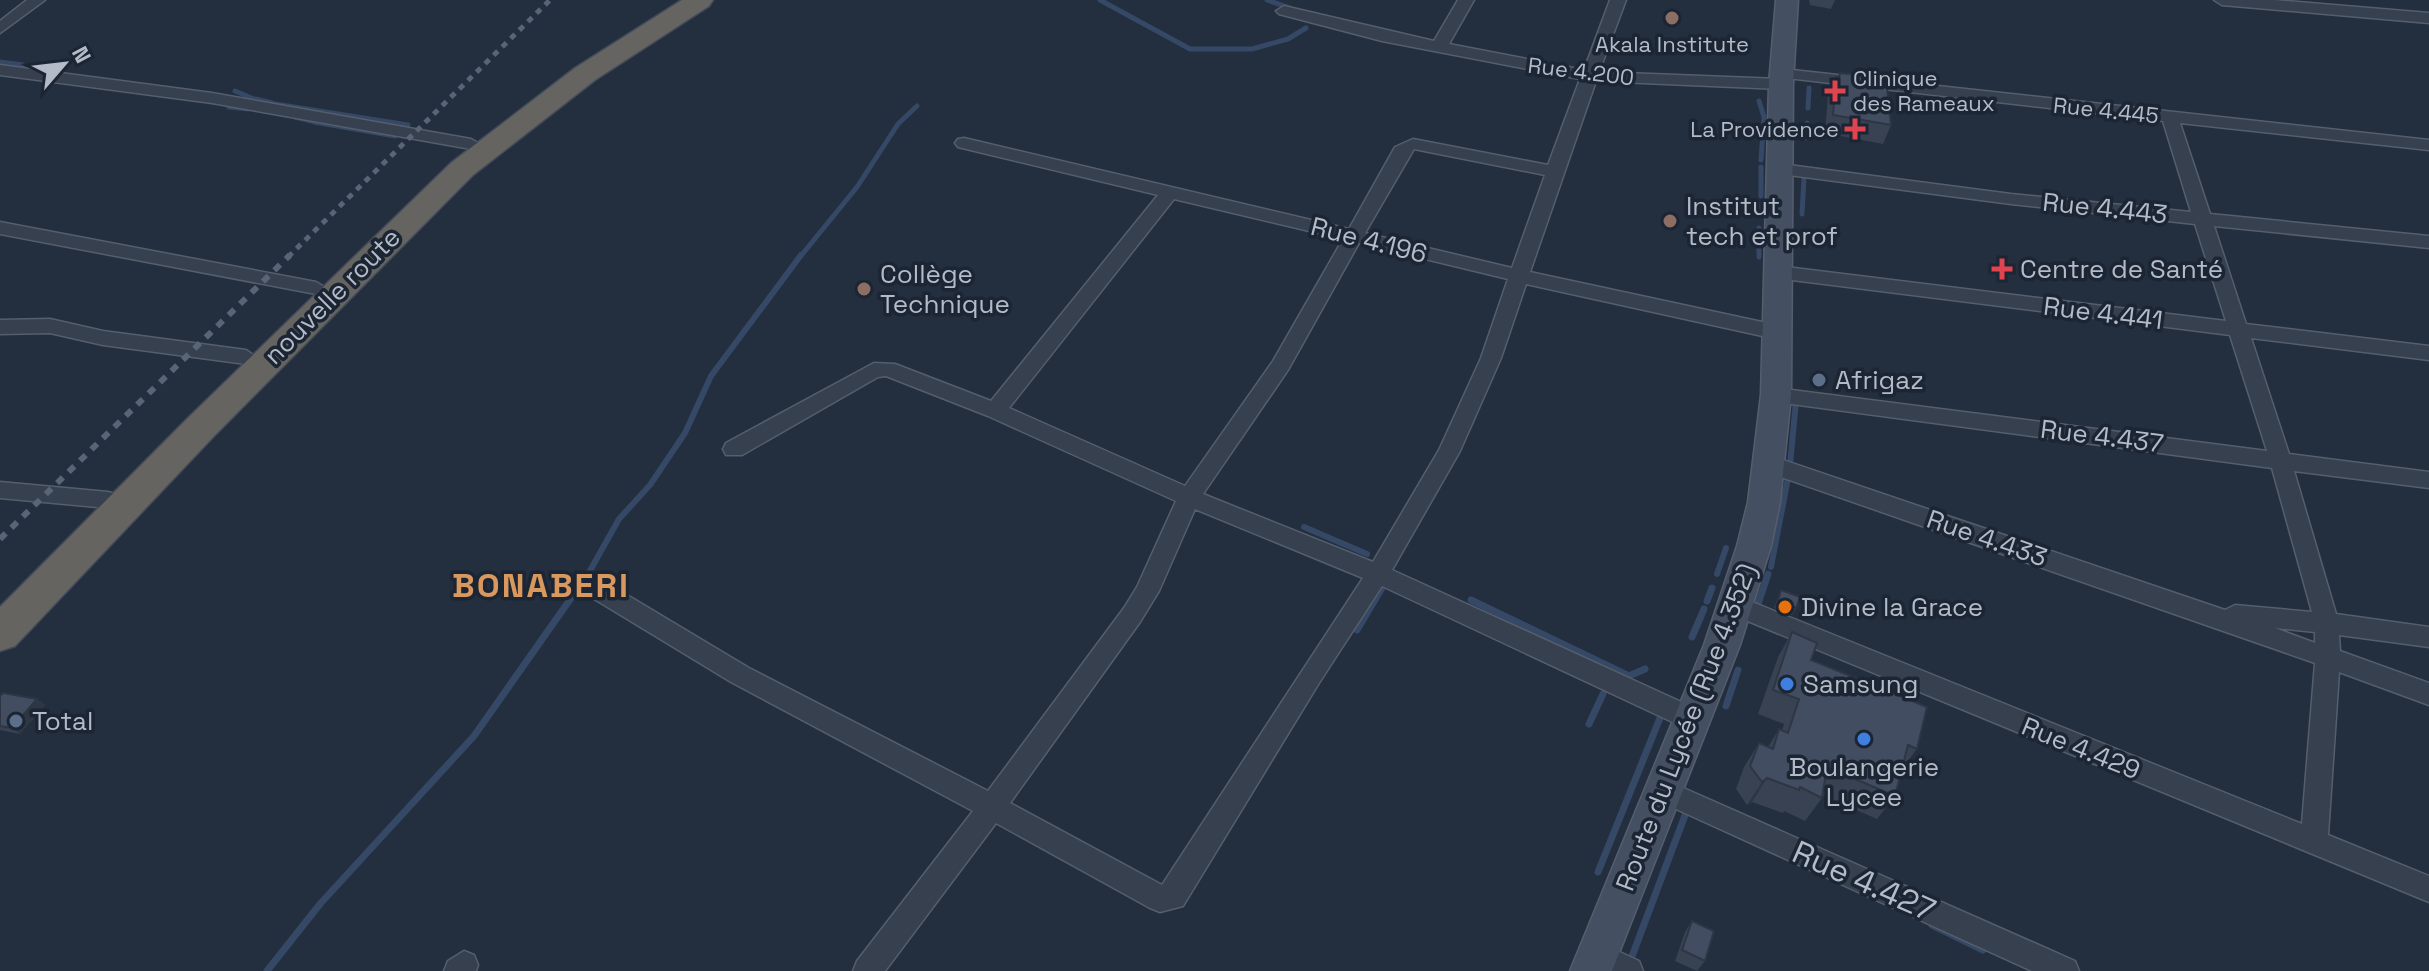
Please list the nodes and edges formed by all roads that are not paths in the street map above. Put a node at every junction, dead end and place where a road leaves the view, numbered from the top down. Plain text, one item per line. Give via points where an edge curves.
1 (666, 0) edge
2 (700, 0) edge
3 (1466, 0) edge
4 (1618, 0) edge
5 (1787, 0) edge
6 (2222, 0) edge
7 (33, 3) edge
8 (0, 6) edge
9 (1284, 11) dead end
10 (2429, 18) edge
11 (0, 28) edge
12 (1439, 47) junction
13 (0, 70) edge
14 (1590, 76) junction
15 (1782, 79) junction
16 (2170, 117) junction
17 (964, 143) dead end
18 (471, 144) junction
19 (2429, 145) edge
20 (1781, 169) junction
21 (1555, 172) junction
22 (1170, 192) junction
23 (2204, 218) junction
24 (0, 228) edge
25 (1353, 235) junction
26 (2429, 242) edge
27 (1777, 272) junction
28 (1520, 276) junction
29 (316, 288) junction
30 (0, 327) edge
31 (2237, 329) junction
32 (1776, 332) junction
33 (2429, 353) edge
34 (246, 357) junction
35 (1776, 395) junction
36 (995, 411) junction
37 (734, 449) dead end
38 (2280, 459) junction
39 (1769, 464) junction
40 (2429, 480) edge
41 (0, 490) edge
42 (1189, 497) junction
43 (108, 500) junction
44 (1378, 574) junction
45 (594, 587) dead end
46 (1734, 605) junction
47 (0, 610) edge
48 (2205, 613) junction
49 (2327, 623) junction
50 (0, 634) edge
51 (2429, 637) edge
52 (2328, 658) junction
53 (2429, 694) edge
54 (1692, 719) junction
55 (1663, 791) junction
56 (992, 807) junction
57 (2314, 843) junction
58 (2429, 889) edge
59 (1594, 963) edge
60 (867, 971) edge
61 (1629, 971) edge
62 (2065, 971) edge

1 - 18 highway, nouvelle route
2 - 50 highway, nouvelle route via 585,74 462,169
3 - 12 street
4 - 14 street
5 - 15 main road, Route du Lycée (Rue 4.352)
6 - 10 street
7 - 8 street
7 - 11 street
9 - 12 street, Rue 4.200
12 - 14 street, Rue 4.200
13 - 18 street via 212,98
14 - 15 street, Rue 4.200
14 - 21 street
15 - 16 street, Rue 4.445
15 - 20 main road, Route du Lycée (Rue 4.352)
16 - 19 street, Rue 4.445
16 - 23 street
17 - 22 street, Rue 4.196
18 - 29 highway, nouvelle route
20 - 23 street, Rue 4.443
20 - 27 main road, Route du Lycée (Rue 4.352)
21 - 25 street via 1408,144
21 - 28 street
22 - 25 street, Rue 4.196
22 - 36 street
23 - 26 street, Rue 4.443
23 - 31 street
24 - 29 street
25 - 28 street, Rue 4.196
25 - 42 street via 1281,365
27 - 31 street, Rue 4.441
27 - 32 main road, Route du Lycée (Rue 4.352)
28 - 32 street, Rue 4.196
28 - 44 street via 1472,403
29 - 34 highway, nouvelle route
30 - 34 street via 50,326
31 - 33 street, Rue 4.441
31 - 38 street
32 - 35 main road, Route du Lycée (Rue 4.352)
34 - 43 highway, nouvelle route
35 - 38 street, Rue 4.437
35 - 39 main road, Route du Lycée (Rue 4.352)
36 - 37 street via 880,369
36 - 42 street
38 - 40 street, Rue 4.437
38 - 49 street
39 - 46 main road, Route du Lycée (Rue 4.352) via 1754,546
39 - 48 street, Rue 4.433
41 - 43 street
42 - 44 street
42 - 56 street via 1139,603
43 - 47 highway, nouvelle route
44 - 54 street
44 - 56 street via 1173,897 1160,899
45 - 56 street via 740,675
46 - 54 main road, Route du Lycée (Rue 4.352)
46 - 57 street, Rue 4.429
48 - 49 street
48 - 52 street
49 - 51 street
49 - 52 street
52 - 53 street
52 - 57 street
54 - 55 main road, Route du Lycée (Rue 4.352)
55 - 59 main road, Route du Lycée (Rue 4.352)
55 - 62 street, Rue 4.427
56 - 60 street
57 - 58 street, Rue 4.429
59 - 61 street

